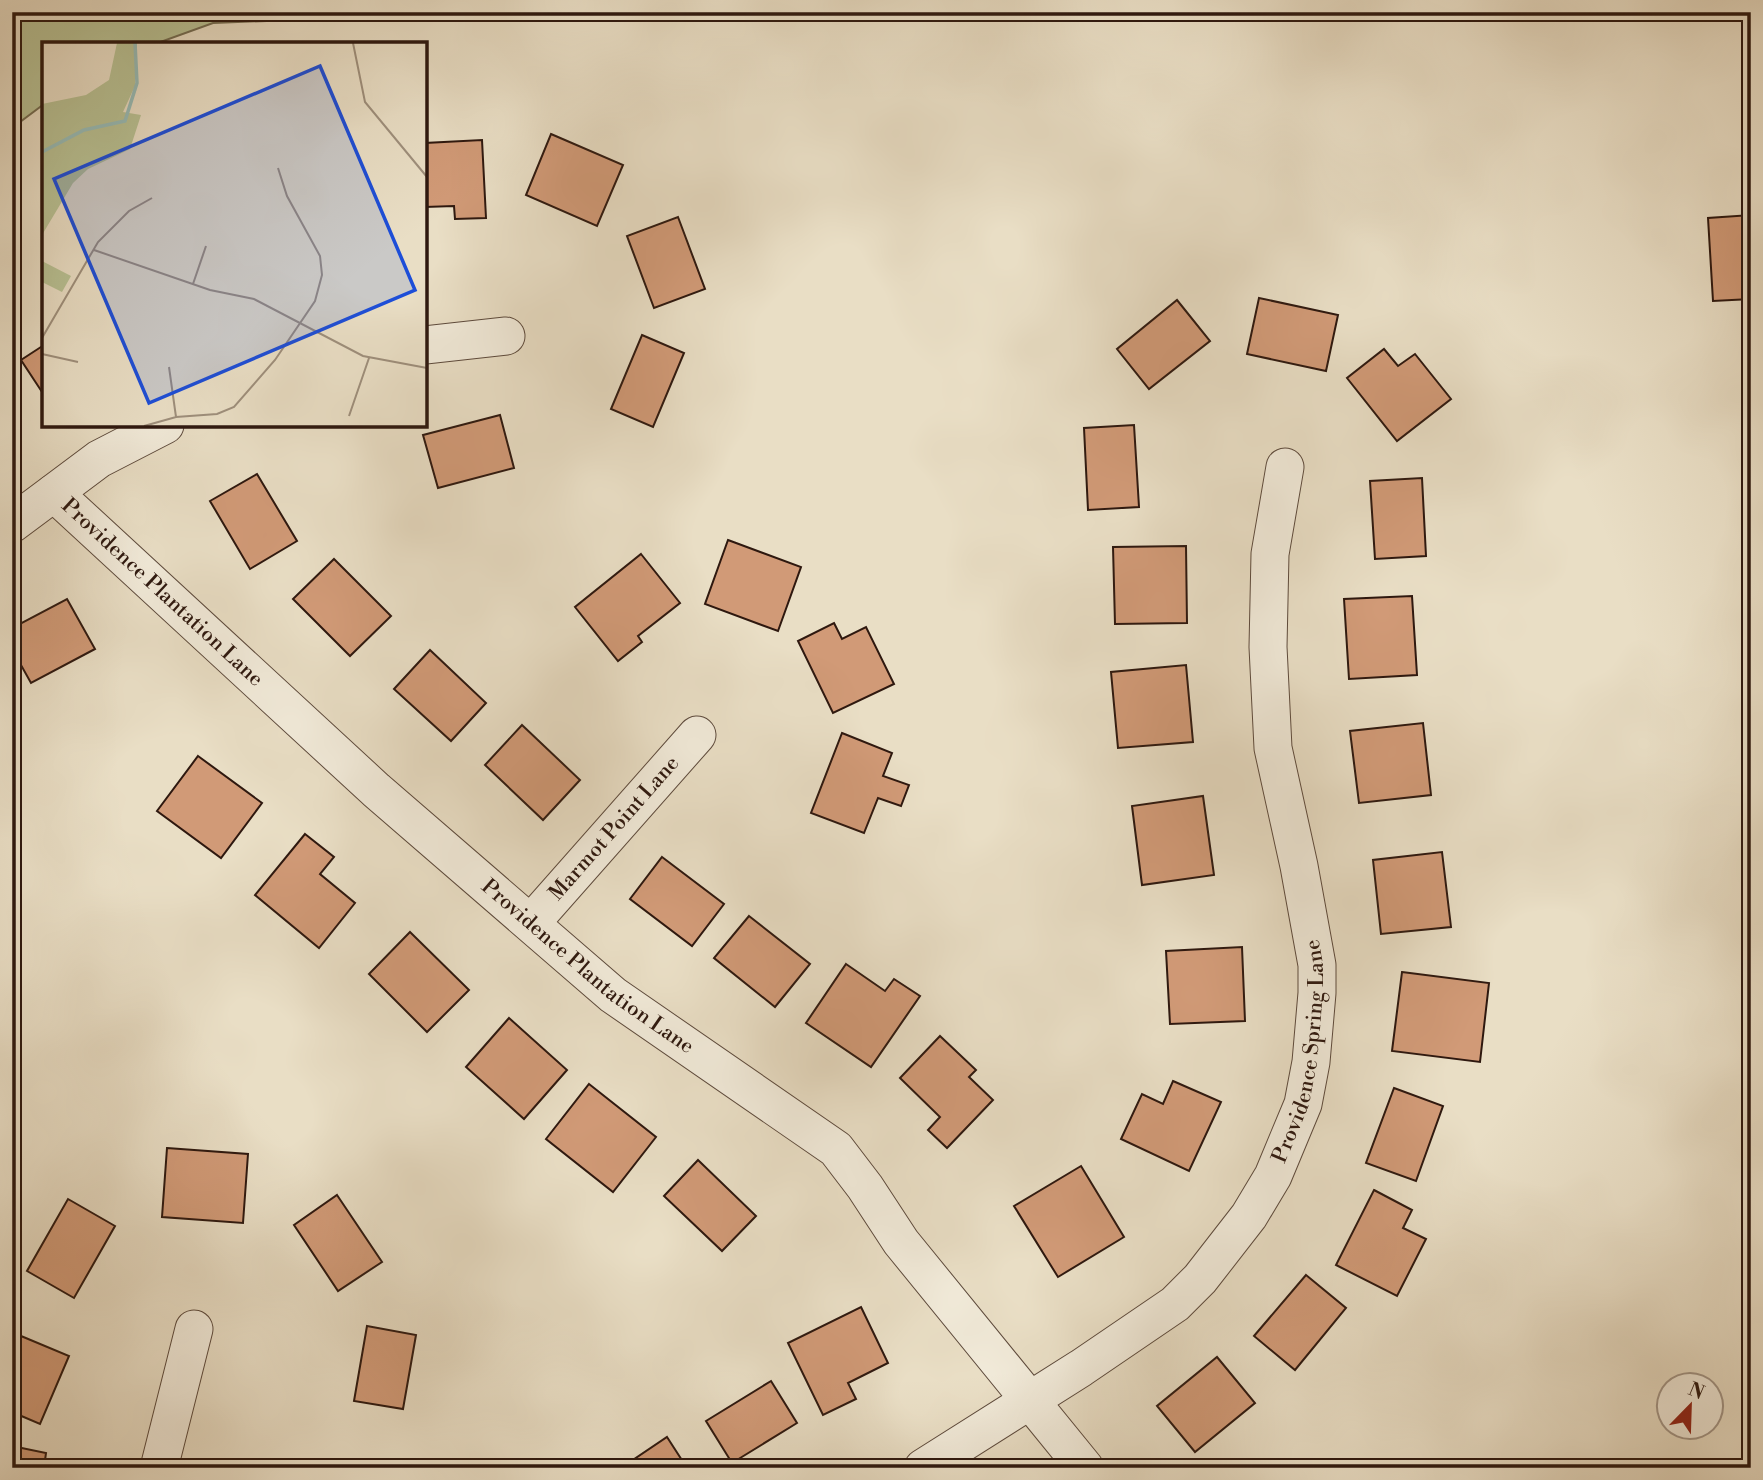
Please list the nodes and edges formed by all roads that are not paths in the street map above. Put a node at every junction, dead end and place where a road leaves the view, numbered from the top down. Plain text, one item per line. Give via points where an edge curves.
1 (506, 336) dead end
2 (427, 345) edge
3 (161, 427) edge
4 (1285, 467) dead end
5 (54, 493) junction
6 (12, 524) edge
7 (697, 735) dead end
8 (531, 922) junction
9 (194, 1329) dead end
10 (1031, 1399) junction
11 (159, 1468) edge
12 (923, 1468) edge
13 (1085, 1468) edge

1 - 2 street
3 - 5 street via 99,459
4 - 10 street, Providence Spring Lane via 1270,554 1268,647 1273,748 1317,965 1311,1062 1303,1104 1273,1176 1249,1216 1200,1279 1175,1304
5 - 6 street
5 - 8 street, Providence Plantation Lane via 376,790
7 - 8 street, Marmot Point Lane
8 - 10 street, Providence Plantation Lane via 613,995 836,1149 901,1242
9 - 11 street
10 - 12 street, Providence Spring Lane
10 - 13 street, Providence Plantation Lane

